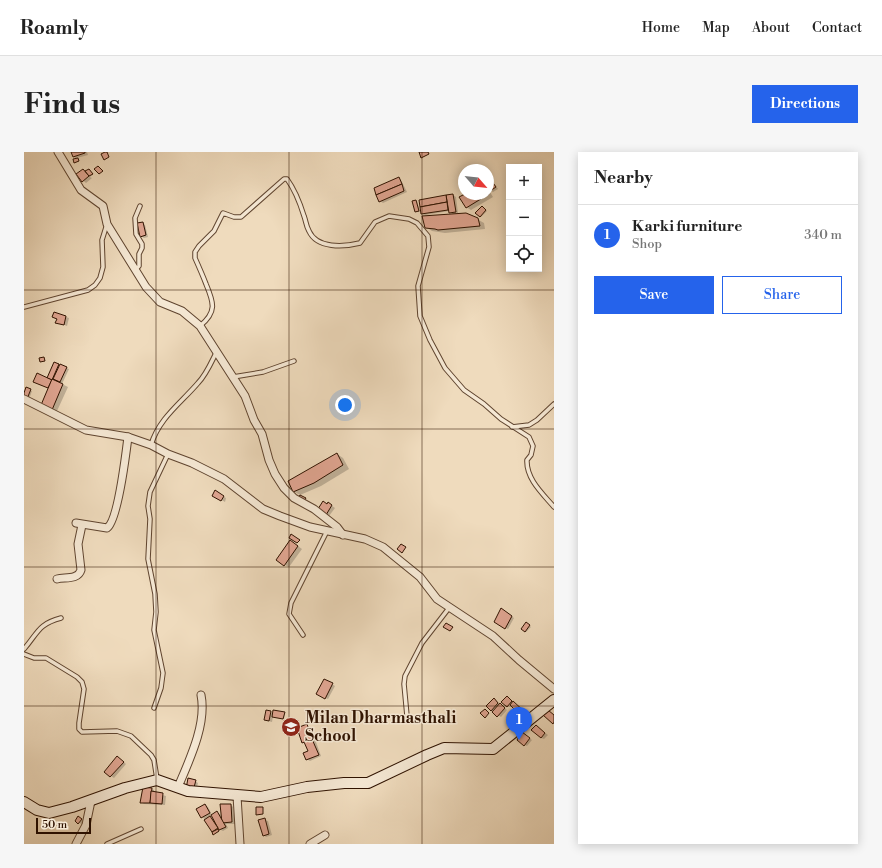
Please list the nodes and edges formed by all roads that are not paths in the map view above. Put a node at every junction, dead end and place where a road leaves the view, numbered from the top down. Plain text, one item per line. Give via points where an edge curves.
1 (58, 152) edge
2 (140, 206) dead end
3 (108, 224) junction
4 (135, 270) junction
5 (24, 307) edge
6 (200, 326) junction
7 (216, 353) junction
8 (294, 361) dead end
9 (233, 377) junction
10 (24, 400) edge
11 (554, 404) edge
12 (512, 427) junction
13 (128, 437) junction
14 (151, 445) junction
15 (168, 454) junction
16 (554, 507) edge
17 (327, 531) junction
18 (344, 535) junction
19 (57, 579) dead end
20 (449, 608) junction
21 (60, 618) dead end
22 (303, 635) dead end
23 (24, 649) edge
24 (24, 654) edge
25 (554, 689) edge
26 (201, 695) dead end
27 (554, 700) edge
28 (154, 708) dead end
29 (407, 716) dead end
30 (157, 780) junction
31 (178, 787) junction
32 (236, 796) junction
33 (91, 801) junction
34 (24, 802) edge
35 (141, 829) dead end
36 (325, 835) dead end
37 (78, 844) edge
38 (107, 844) edge
39 (240, 844) edge
40 (310, 844) edge

1 - 3 street via 81,190 103,206
2 - 4 lane via 135,218 136,234 142,248
3 - 4 street
3 - 5 lane via 102,240 103,267 95,285 88,290
4 - 6 street via 160,302 182,311
6 - 7 street
6 - 12 lane via 213,308 213,300 195,252 214,231 223,213 241,217 280,181 287,179 294,189 309,232 322,243 340,246 360,243 375,222 389,216 417,223 428,236 429,247 418,286 420,316 430,340 445,368 464,390
7 - 9 street
7 - 14 lane via 199,382 159,427
8 - 9 lane via 263,372
9 - 18 street via 245,396 262,434 269,460 284,488
10 - 13 street via 86,430
11 - 12 lane via 537,420
12 - 16 lane via 529,437 533,446 527,460 528,473
13 - 14 street
13 - 19 street via 110,526 107,528 79,524 80,574 77,577
14 - 15 street
15 - 17 street via 224,479 263,509
15 - 28 lane via 150,492 148,506 148,559 156,594 154,630 163,673
17 - 18 street
17 - 22 lane via 292,603 290,614
18 - 20 street via 365,539 383,547 420,577
20 - 25 street via 493,636
20 - 29 lane via 422,643 405,676
21 - 23 lane via 42,626
24 - 30 lane via 34,658 46,658 77,677 84,689 79,729 82,732 117,730 131,736 151,754
26 - 31 street via 203,704 196,744
27 - 32 street via 493,749 444,748 368,783 307,787 261,797
30 - 31 street
30 - 33 street via 125,788
31 - 32 street via 188,791
32 - 39 street
33 - 34 street via 49,813 37,810
33 - 37 street via 86,825
35 - 38 lane
36 - 40 street

